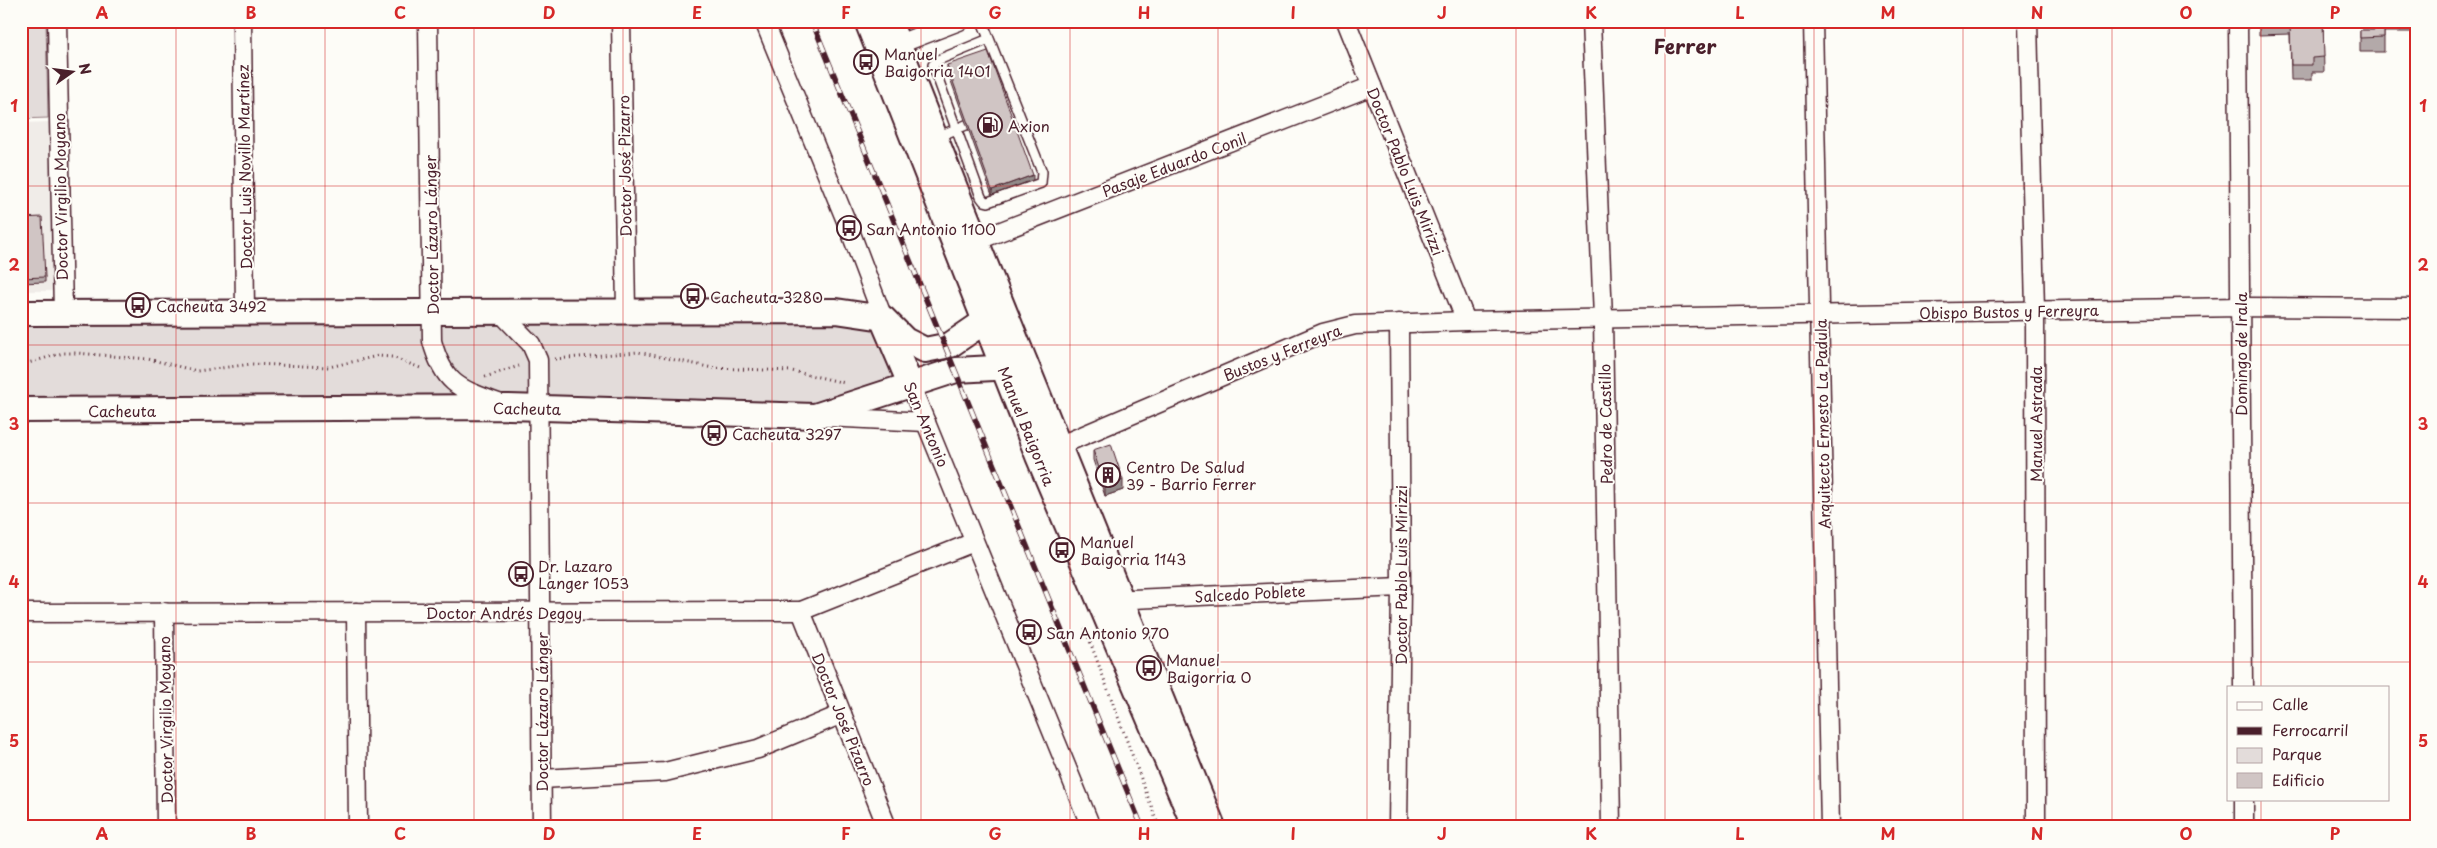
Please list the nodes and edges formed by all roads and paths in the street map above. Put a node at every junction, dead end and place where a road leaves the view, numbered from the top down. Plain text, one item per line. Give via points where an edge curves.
1 (57, 21) edge
2 (242, 21) edge
3 (428, 21) edge
4 (621, 21) edge
5 (764, 21) edge
6 (867, 21) edge
7 (889, 21) edge
8 (959, 21) edge
9 (982, 21) edge
10 (1346, 21) edge
11 (1591, 21) edge
12 (1813, 21) edge
13 (2028, 21) edge
14 (2238, 21) edge
15 (989, 39) junction
16 (899, 44) junction
17 (1372, 86) junction
18 (921, 100) junction
19 (990, 115) edge
20 (931, 138) junction
21 (947, 169) junction
22 (976, 242) junction
23 (2240, 307) junction
24 (2416, 308) edge
25 (626, 310) junction
26 (2034, 310) junction
27 (498, 311) junction
28 (432, 312) junction
29 (21, 313) edge
30 (63, 313) junction
31 (245, 313) junction
32 (1819, 314) junction
33 (883, 318) junction
34 (995, 318) junction
35 (1603, 318) junction
36 (1466, 320) junction
37 (1399, 323) junction
38 (1014, 366) junction
39 (910, 386) junction
40 (509, 407) junction
41 (538, 408) junction
42 (21, 410) edge
43 (815, 416) junction
44 (926, 422) junction
45 (1048, 450) junction
46 (974, 542) junction
47 (1401, 587) junction
48 (1110, 600) junction
49 (800, 611) junction
50 (164, 612) junction
51 (356, 612) junction
52 (540, 612) junction
53 (21, 613) edge
54 (2243, 686) edge
55 (842, 714) junction
56 (542, 779) junction
57 (2244, 800) edge
58 (166, 827) edge
59 (358, 827) edge
60 (542, 827) edge
61 (887, 827) edge
62 (1091, 827) edge
63 (1195, 827) edge
64 (1213, 827) edge
65 (1398, 827) edge
66 (1611, 827) edge
67 (1830, 827) edge
68 (2036, 827) edge
69 (2244, 827) edge

1 - 30 street, Doctor Virgilio Moyano
2 - 31 street, Doctor Luis Novillo Martínez
3 - 28 street, Doctor Lázaro Lánger
4 - 25 street, Doctor José Pizarro
5 - 33 street, San Antonio
6 - 18 street, Manuel Baigorria
7 - 16 street, Manuel Baigorria
8 - 16 street
9 - 15 lane
10 - 17 street, Doctor Pablo Luis Mirizzi
11 - 35 street, Pedro de Castillo
12 - 32 street, Arquitecto Ernesto La Padula
13 - 26 street, Manuel Astrada
14 - 23 street, Domingo de Irala
15 - 18 lane via 938,60 933,65
15 - 21 lane via 1011,107 1042,172 1041,183 988,202
16 - 18 street, Manuel Baigorria
17 - 22 street, Pasaje Eduardo Conil
17 - 36 street, Doctor Pablo Luis Mirizzi
18 - 20 street, Manuel Baigorria
18 - 20 lane
19 - 20 lane
20 - 21 street, Manuel Baigorria
20 - 21 lane
21 - 22 street, Manuel Baigorria
21 - 34 street, Manuel Baigorria
22 - 34 street, Manuel Baigorria
23 - 24 street, Obispo Bustos y Ferreyra
23 - 26 street, Obispo Bustos y Ferreyra
23 - 54 street, Domingo de Irala
25 - 27 street
25 - 33 street via 836,311
26 - 32 street, Obispo Bustos y Ferreyra
26 - 68 street, Manuel Astrada
27 - 28 street
27 - 41 street, Doctor Lázaro Lánger via 535,351 538,360
28 - 31 street
28 - 40 street, Doctor Lázaro Lánger via 432,342 448,378 468,391
29 - 30 street
30 - 31 street
32 - 35 street, Obispo Bustos y Ferreyra
32 - 67 street, Arquitecto Ernesto La Padula
33 - 34 street via 905,340 925,350 950,345
33 - 39 street, San Antonio
34 - 38 street, Manuel Baigorria
35 - 36 street, Bustos y Ferreyra
35 - 66 street, Pedro de Castillo
36 - 37 street, Bustos y Ferreyra
37 - 45 street, Bustos y Ferreyra via 1355,325 1323,333
37 - 47 street, Doctor Pablo Luis Mirizzi
38 - 39 street, Cacheuta via 956,370
38 - 45 street, Manuel Baigorria
39 - 43 street, Cacheuta
39 - 44 street, San Antonio
40 - 41 street, Cacheuta
40 - 42 street, Cacheuta
41 - 43 street, Cacheuta
41 - 52 street, Doctor Lázaro Lánger
43 - 44 street
44 - 46 street, San Antonio
45 - 48 street, Manuel Baigorria
46 - 49 street, Doctor Andrés Degoy
46 - 62 street, San Antonio
47 - 48 street, Salcedo Poblete
47 - 65 street, Doctor Pablo Luis Mirizzi
48 - 63 street, Manuel Baigorria
48 - 64 street, Manuel Baigorria
49 - 52 street, Doctor Andrés Degoy
49 - 55 street, Doctor José Pizarro
50 - 51 street, Doctor Andrés Degoy
50 - 53 street, Doctor Andrés Degoy
50 - 58 street, Doctor Virgilio Moyano
51 - 52 street, Doctor Andrés Degoy
51 - 59 street
52 - 56 street, Doctor Lázaro Lánger
55 - 56 street via 758,749 665,772
55 - 61 street, Doctor José Pizarro
56 - 60 street, Doctor Lázaro Lánger
57 - 69 street

